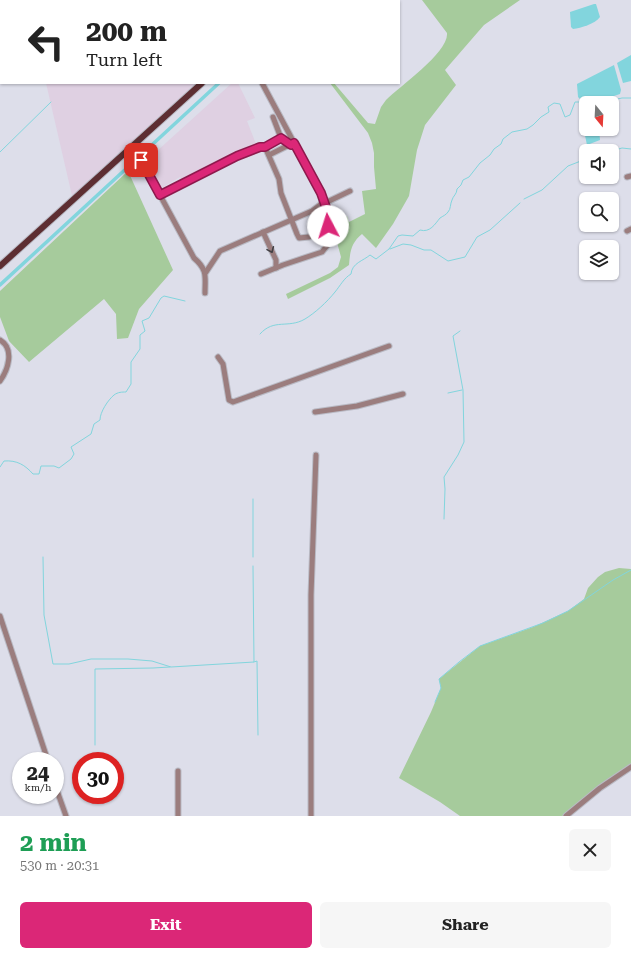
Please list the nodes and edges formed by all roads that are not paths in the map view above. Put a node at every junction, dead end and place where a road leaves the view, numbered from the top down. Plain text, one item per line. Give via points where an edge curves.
1 (201, 84) edge
2 (262, 84) edge
3 (273, 117) dead end
4 (281, 138) junction
5 (292, 144) junction
6 (265, 147) junction
7 (269, 155) junction
8 (141, 160) dead end
9 (350, 191) dead end
10 (160, 195) junction
11 (324, 202) junction
12 (291, 220) junction
13 (263, 232) junction
14 (309, 237) dead end
15 (0, 266) edge
16 (276, 268) junction
17 (206, 272) junction
18 (261, 274) dead end
19 (205, 293) dead end
20 (0, 340) edge
21 (389, 346) dead end
22 (218, 357) dead end
23 (0, 381) edge
24 (403, 394) dead end
25 (315, 412) dead end
26 (316, 455) dead end
27 (0, 616) edge
28 (45, 752) edge
29 (631, 767) edge
30 (178, 771) dead end
31 (62, 804) edge
32 (66, 816) edge
33 (178, 816) edge
34 (311, 816) edge
35 (566, 816) edge

1 - 15 main road
2 - 5 street
3 - 4 street
4 - 5 street
4 - 6 street
5 - 7 street
5 - 11 street
6 - 7 street
6 - 10 street via 237,156
7 - 12 street
8 - 10 street
9 - 11 street
10 - 17 street via 194,258
11 - 12 street
11 - 16 street via 328,213 328,246 322,252
12 - 13 street
12 - 14 street via 299,238
13 -> 16 street via 276,260
13 - 17 street via 220,251
16 - 18 street
17 - 19 street
20 - 23 street via 6,346 9,362
21 - 22 street via 234,402 229,400 223,364
24 - 25 street via 357,406
26 - 34 street via 311,595
27 - 28 street
29 - 35 street
30 - 33 street
31 - 32 street

